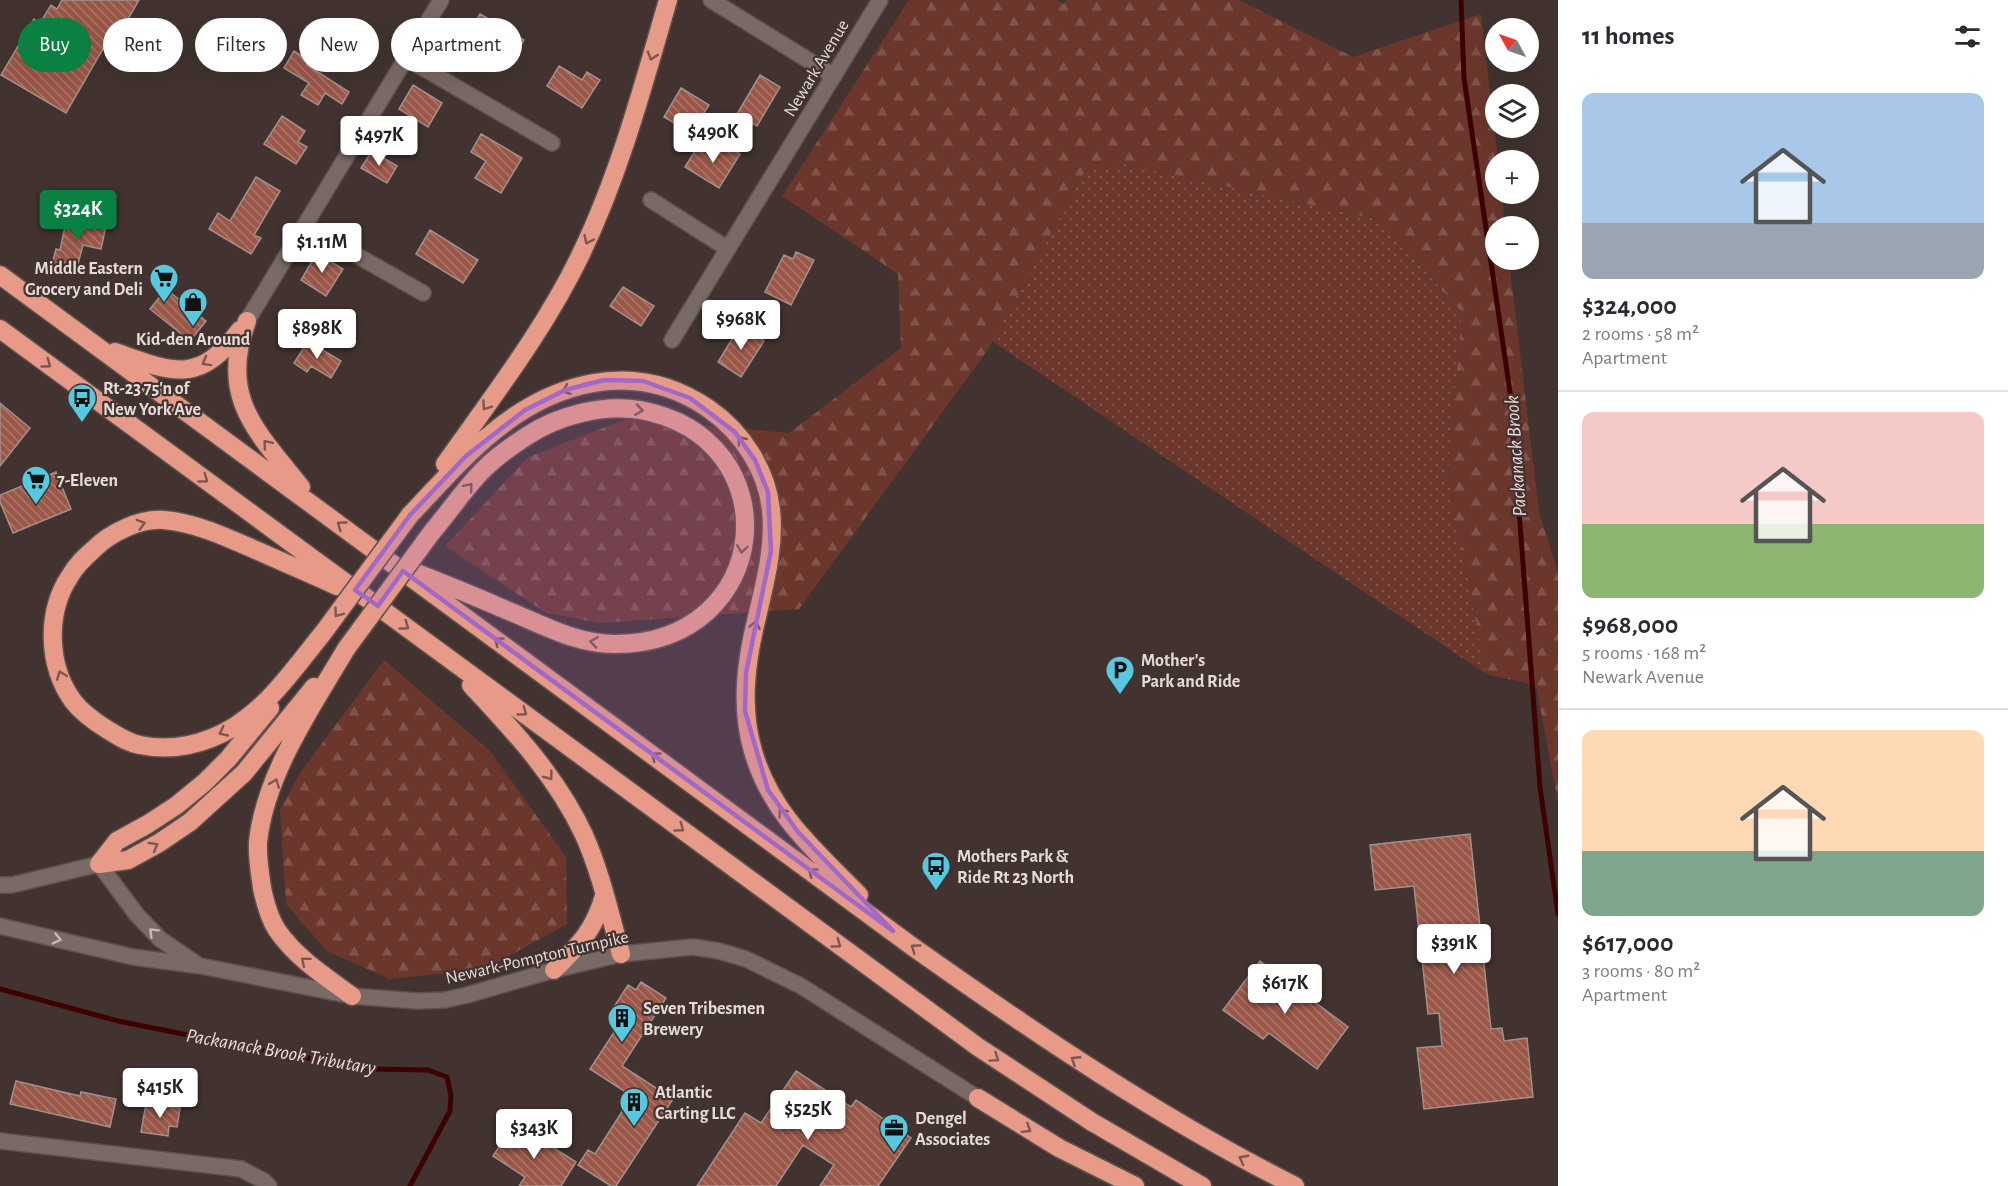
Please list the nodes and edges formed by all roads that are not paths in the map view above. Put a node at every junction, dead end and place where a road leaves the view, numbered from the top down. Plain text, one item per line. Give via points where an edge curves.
1 (441, 0) edge
2 (668, 0) edge
3 (711, 0) edge
4 (880, 0) edge
5 (430, 18) edge
6 (398, 72) edge
7 (430, 72) edge
8 (834, 76) junction
9 (552, 143) dead end
10 (651, 200) dead end
11 (305, 226) junction
12 (728, 249) junction
13 (0, 275) edge
14 (423, 293) dead end
15 (247, 321) junction
16 (0, 329) edge
17 (672, 340) dead end
18 (96, 345) junction
19 (316, 507) junction
20 (410, 515) junction
21 (394, 564) junction
22 (368, 599) junction
23 (323, 633) junction
24 (346, 649) junction
25 (442, 653) junction
26 (99, 864) junction
27 (0, 885) edge
28 (604, 894) junction
29 (0, 926) edge
30 (893, 931) junction
31 (621, 954) junction
32 (201, 966) junction
33 (554, 970) junction
34 (352, 996) junction
35 (978, 1098) joint
36 (0, 1141) edge
37 (263, 1182) edge
38 (1135, 1186) edge
39 (1202, 1186) edge
40 (1295, 1186) edge

1 - 5 street
2 -> 20 highway via 619,164 581,255 535,334
3 - 8 street
4 - 8 street, Newark Avenue
6 - 11 street
7 - 9 street
8 - 12 street, Newark Avenue
10 - 12 street
11 - 14 street
11 - 15 street
12 - 17 street, Newark Avenue
13 - 18 highway
15 -> 18 highway via 212,359 183,371 151,365
19 -> 15 highway via 255,430 244,408 236,363
16 -> 22 highway
18 - 19 highway
21 -> 19 highway
20 -> 23 highway, bridge
30 -> 20 highway via 781,812 753,751 745,711 746,673 771,551 771,510 755,460 719,416 690,398 643,381 604,380 565,390 525,410 487,436
24 -> 21 highway, bridge via 432,532 484,469 528,435 572,415 609,408 631,409 687,426 719,452 738,484 743,502 745,531 740,563 727,590 715,606 686,628 650,640 615,644 575,639
30 -> 21 highway
23 -> 22 highway via 273,694 232,728 172,748 125,740 84,713 72,699 56,662 53,623 69,576 102,541 116,532 162,519 209,529
22 -> 25 highway
23 - 26 highway via 228,759 177,805 117,841
26 -> 24 highway via 128,860 159,843 218,798 244,773
34 -> 24 highway via 298,955 277,930 264,900 258,864 260,827 281,766
25 -> 28 highway via 522,740 558,789 584,836
25 -> 39 highway via 978,1047 1092,1122
26 - 27 street
32 -> 26 street via 160,939
28 - 31 highway
28 - 33 highway via 598,917 581,943
29 -> 32 street, Newark-Pompton Turnpike via 133,957
40 -> 30 highway via 1114,1085
31 - 33 street, Newark-Pompton Turnpike
31 - 35 street, Newark-Pompton Turnpike via 693,947 746,959 801,986
32 - 34 street, Newark-Pompton Turnpike
33 - 34 street, Newark-Pompton Turnpike via 445,1000
35 -> 38 highway via 1059,1148
36 - 37 street via 241,1169

